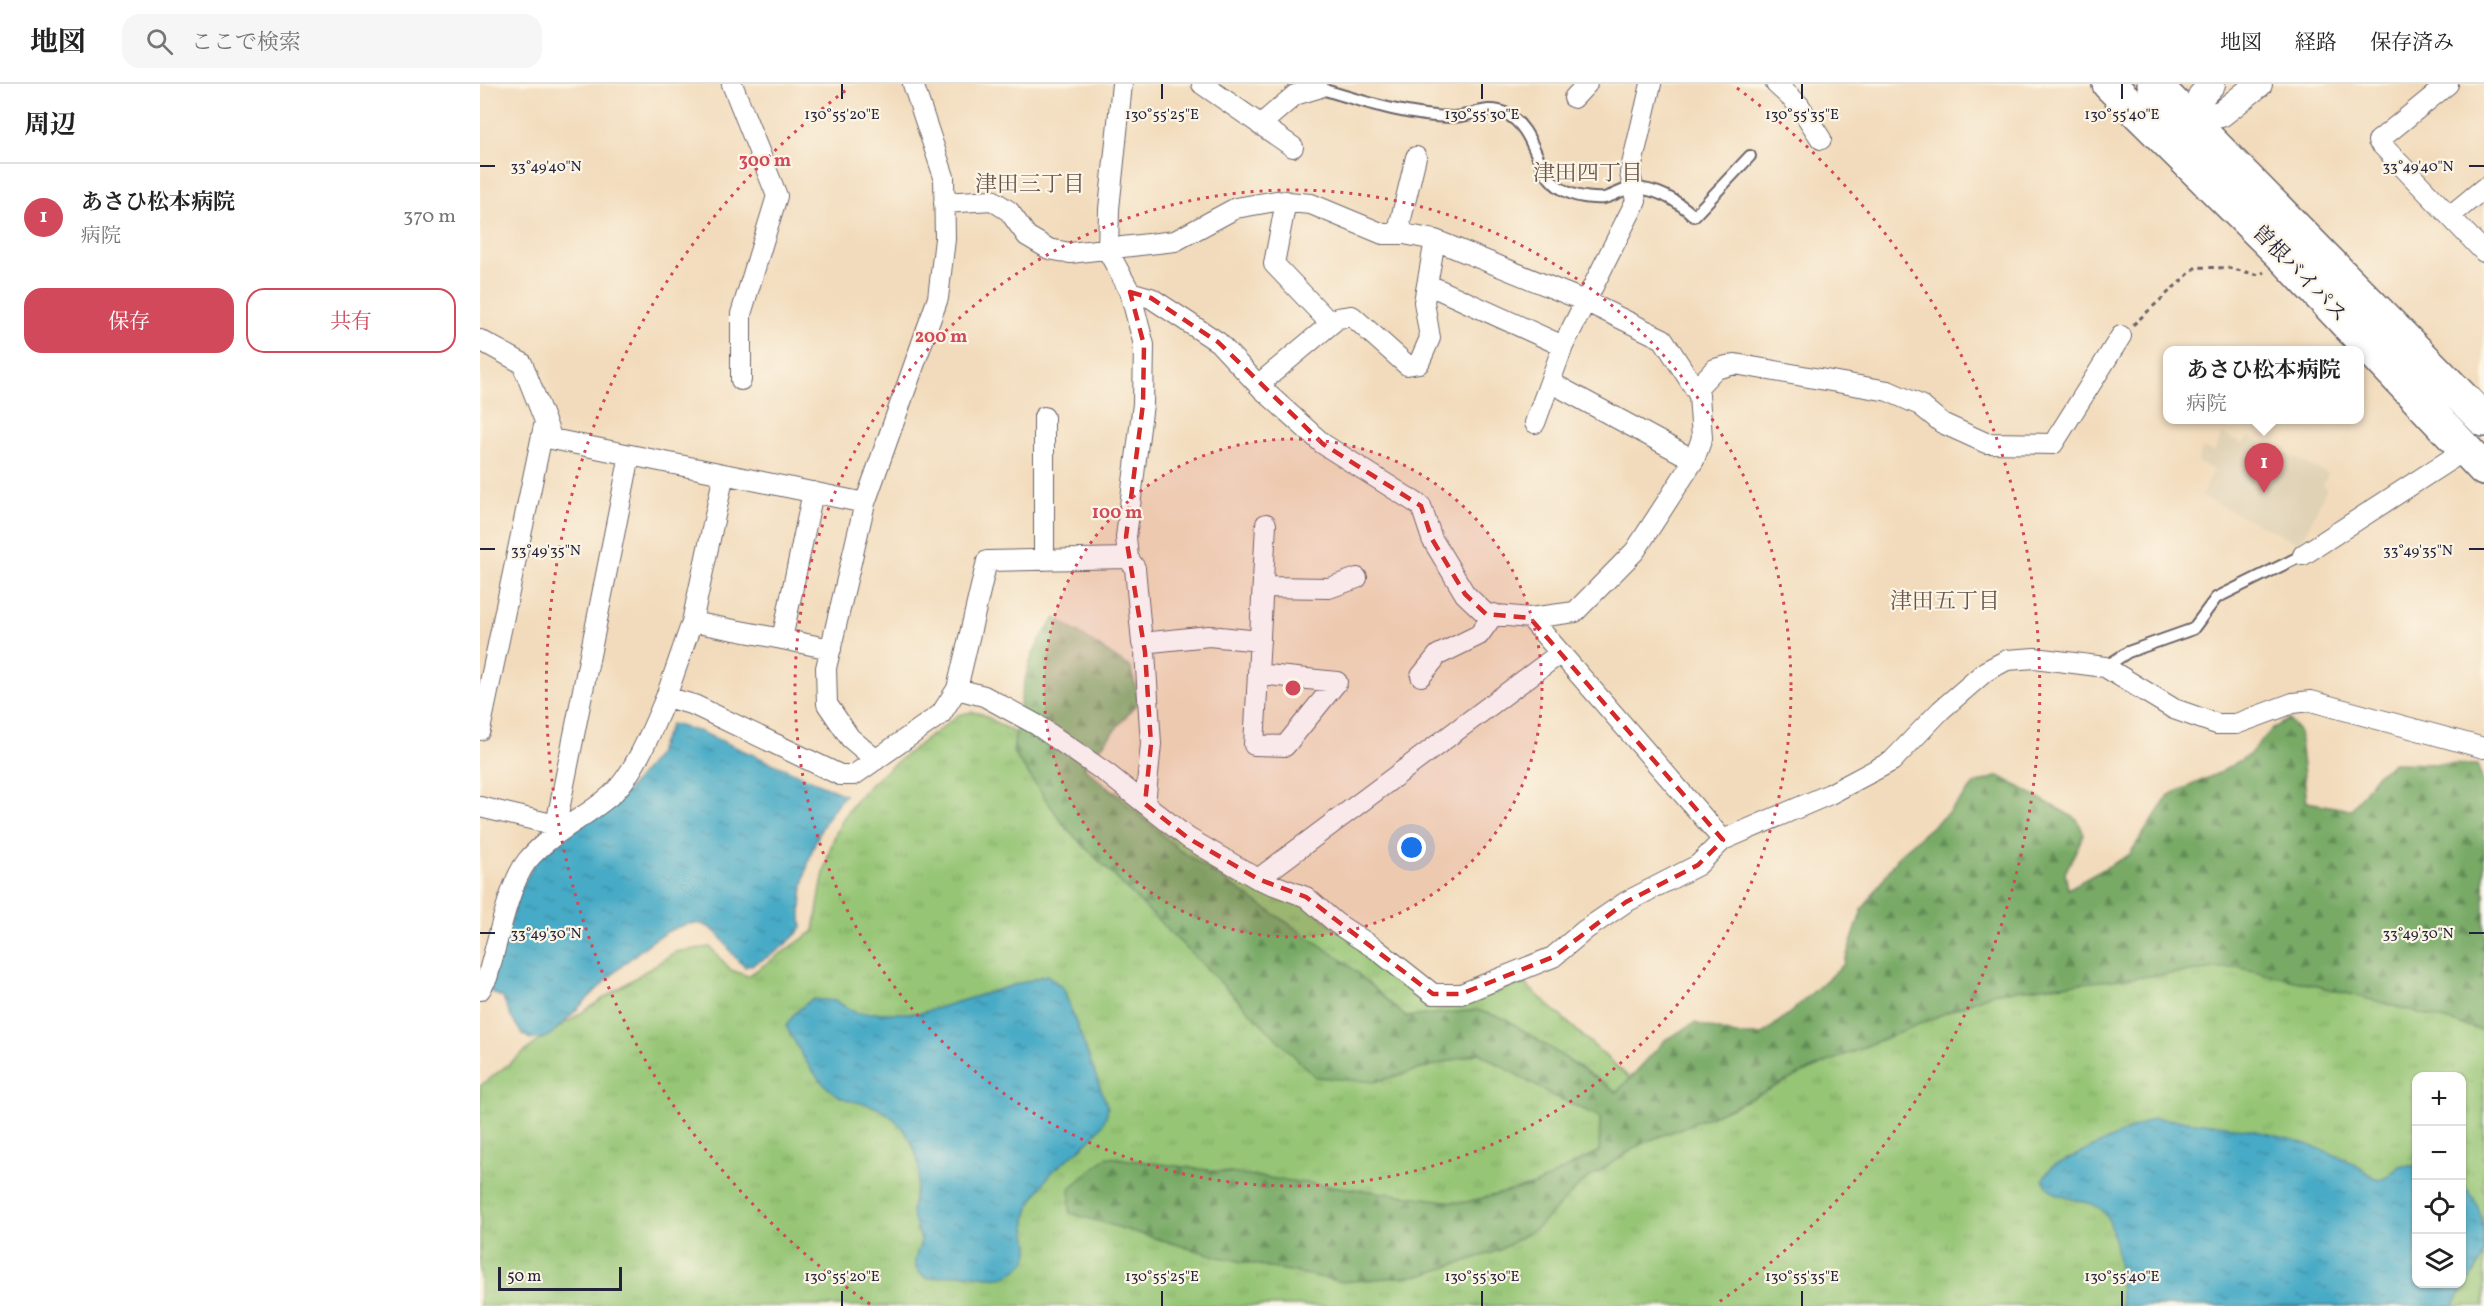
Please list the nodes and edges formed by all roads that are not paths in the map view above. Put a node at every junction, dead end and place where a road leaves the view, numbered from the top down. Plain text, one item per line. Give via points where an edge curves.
1 (732, 84) edge
2 (913, 84) edge
3 (1122, 84) edge
4 (1202, 84) edge
5 (1652, 84) edge
6 (1776, 84) edge
7 (2155, 84) edge
8 (2259, 84) edge
9 (2448, 84) edge
10 (2210, 85) edge
11 (1318, 88) joint
12 (2118, 94) edge
13 (2229, 108) junction
14 (2190, 120) junction
15 (1260, 125) junction
16 (1821, 139) dead end
17 (1293, 147) dead end
18 (1750, 156) dead end
19 (1416, 157) dead end
20 (2219, 172) junction
21 (1633, 188) junction
22 (2484, 188) edge
23 (1286, 201) junction
24 (944, 202) junction
25 (2450, 216) junction
26 (1404, 234) junction
27 (1436, 240) junction
28 (1108, 251) junction
29 (2484, 252) edge
30 (1429, 285) junction
31 (1130, 292) junction
32 (1587, 302) junction
33 (1331, 324) junction
34 (2121, 336) road end
35 (480, 340) edge
36 (1563, 346) junction
37 (741, 380) dead end
38 (1550, 382) junction
39 (1258, 385) junction
40 (1696, 390) junction
41 (1044, 417) dead end
42 (2484, 420) edge
43 (545, 421) junction
44 (1536, 423) dead end
45 (630, 455) junction
46 (1695, 460) junction
47 (2475, 460) edge
48 (724, 474) junction
49 (813, 492) junction
50 (865, 503) junction
51 (1266, 524) dead end
52 (2303, 555) joint
53 (1128, 558) junction
54 (1044, 560) junction
55 (1357, 578) dead end
56 (1264, 587) junction
57 (1494, 615) junction
58 (1530, 618) junction
59 (692, 622) junction
60 (782, 639) junction
61 (1260, 641) junction
62 (1142, 643) junction
63 (831, 649) junction
64 (1559, 654) junction
65 (2105, 667) junction
66 (1258, 674) junction
67 (1421, 676) dead end
68 (957, 689) junction
69 (666, 696) junction
70 (480, 730) edge
71 (2484, 748) edge
72 (876, 760) junction
73 (1145, 804) junction
74 (480, 807) edge
75 (555, 830) junction
76 (1723, 840) junction
77 (1258, 879) junction
78 (480, 990) edge

1 - 37 street via 777,196 741,314
2 - 24 street via 944,177
3 - 28 street
4 - 15 street
5 - 21 street via 1632,165
6 - 16 street via 1799,105
7 - 10 street via 2178,93 2199,92
7 - 14 highway
8 - 13 street
9 - 25 street via 2378,141
10 - 14 street via 2200,96
11 - 15 street via 1295,95
11 - 21 lane via 1396,111 1454,117 1478,110 1504,112 1533,143 1550,183 1575,195 1603,198
12 - 14 highway via 2154,118
12 - 20 highway, 曽根バイパス
13 - 14 street via 2214,117
13 - 20 street
14 - 20 highway via 2191,146 2198,166
15 - 17 street
18 - 21 lane via 1694,216 1675,199
19 - 26 street via 1400,223
20 - 42 highway, 曽根バイパス
20 - 47 highway, 曽根バイパス via 2284,257
21 - 32 street via 1636,201
22 - 25 street
23 - 26 street via 1311,204 1383,234
23 - 28 street via 1236,208 1175,241
23 - 33 street via 1274,264
24 - 28 street via 992,200 1009,211 1027,236 1049,249 1070,253
24 - 50 street via 945,239 938,298
25 - 29 street
26 - 27 street
27 - 30 street
27 - 32 street
28 - 31 street
30 - 33 street via 1424,302 1430,338 1419,363 1407,365 1352,316 1338,318
30 - 36 street
31 - 39 street via 1151,298 1218,342
31 - 53 street via 1144,345 1143,404 1126,537
32 - 36 street
32 - 40 street via 1663,339
33 - 39 street
34 - 40 street via 2053,444 1986,443 1888,391 1735,364 1714,369
35 - 43 street via 522,363
36 - 38 street
38 - 44 street
38 - 46 street
39 - 57 street via 1323,444 1420,506 1432,538 1465,594 1486,614
40 - 46 street via 1702,438
41 - 54 street
43 - 45 street via 552,439
43 - 70 street
45 - 48 street
45 - 75 street
46 - 58 street via 1635,551 1575,612
47 - 52 street
48 - 49 street
48 - 59 street
49 - 50 street
49 - 60 street
50 - 63 street
51 - 56 street
52 - 65 lane via 2216,598 2193,629 2128,652
53 - 54 street
53 - 62 street via 1135,568
54 - 68 street via 987,561
55 - 56 street via 1329,588
56 - 61 street
57 - 58 street
57 - 67 street via 1479,636 1438,655
58 - 64 street
59 - 60 street
59 - 69 street
60 - 63 street
61 - 62 street via 1209,636
61 - 66 street
62 - 73 street via 1151,744
63 - 72 street via 826,668 827,704 850,738
64 - 76 street
64 - 77 street
65 - 71 street via 2174,709 2217,724 2236,724 2293,703 2311,701
65 - 76 street via 2035,658 2007,660 1986,671 1950,702 1892,761 1830,794
66 - 66 street via 1269,675 1337,682 1285,746 1254,745
68 - 72 street via 941,714
68 - 73 street via 984,696 1037,725
69 - 72 street via 694,705 840,775 854,775
69 - 75 street via 644,747 612,795
73 - 77 street via 1188,838
74 - 75 street
75 - 78 street via 517,877
76 - 77 street via 1698,865 1626,902 1553,957 1447,996 1433,994 1306,897

